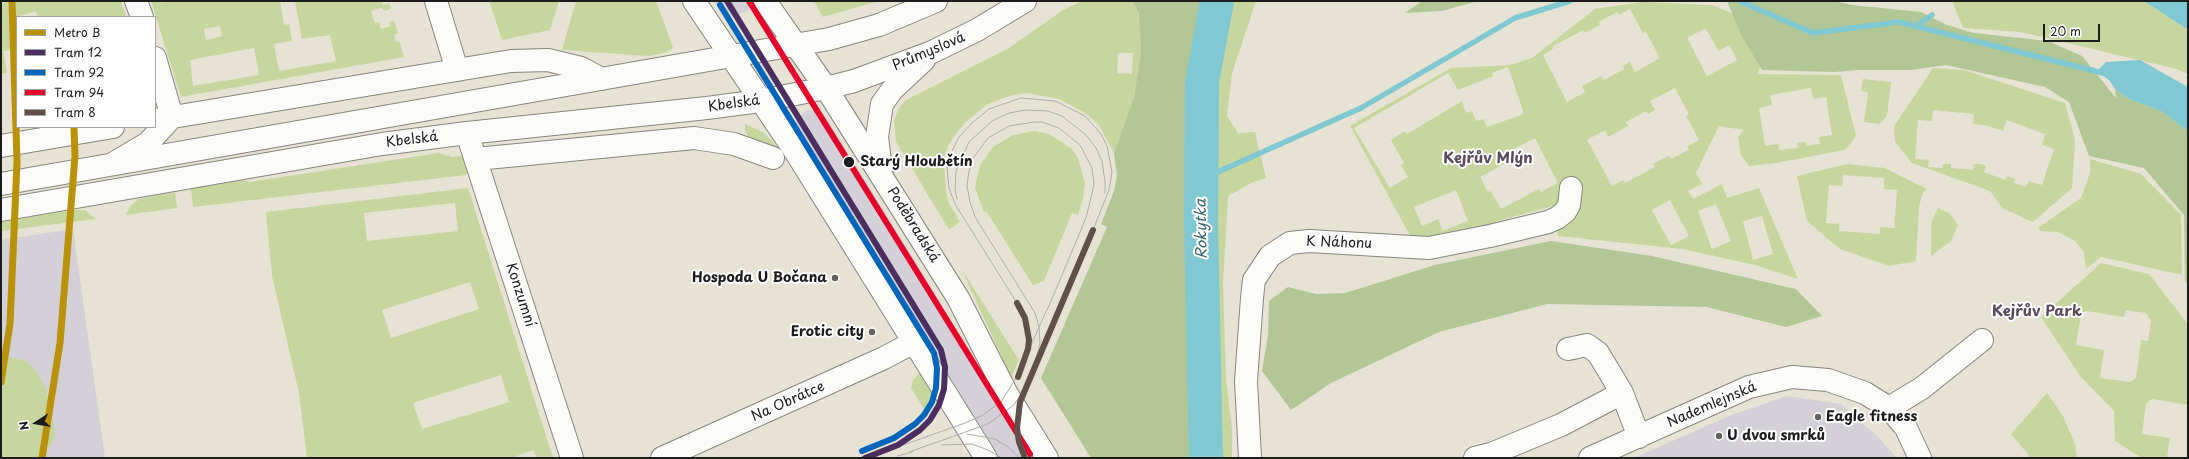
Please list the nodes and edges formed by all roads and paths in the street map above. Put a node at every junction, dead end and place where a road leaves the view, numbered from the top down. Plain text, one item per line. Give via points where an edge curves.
1 (136, 1) edge
2 (436, 1) edge
3 (694, 1) edge
4 (765, 1) edge
5 (936, 1) edge
6 (1025, 1) edge
7 (142, 16) edge
8 (796, 44) junction
9 (932, 52) junction
10 (730, 56) junction
11 (156, 65) edge
12 (457, 70) junction
13 (601, 79) junction
14 (826, 88) junction
15 (760, 101) junction
16 (164, 118) edge
17 (106, 128) edge
18 (467, 133) junction
19 (1, 146) edge
20 (773, 158) dead end
21 (476, 159) junction
22 (114, 164) junction
23 (882, 176) junction
24 (1, 184) edge
25 (1571, 188) dead end
26 (1, 210) edge
27 (1982, 340) dead end
28 (914, 342) junction
29 (1568, 348) dead end
30 (1622, 393) junction
31 (1889, 408) junction
32 (1639, 437) junction
33 (572, 458) edge
34 (662, 458) edge
35 (986, 458) edge
36 (1047, 458) edge
37 (1250, 458) edge
38 (1475, 458) edge
39 (1590, 458) edge
40 (1920, 458) edge

1 - 7 main road
2 - 12 main road
3 - 10 main road
4 - 8 main road, Poděbradská
5 - 8 main road via 851,34
6 - 9 main road, Průmyslová via 977,30
8 - 10 main road
8 - 14 main road, Poděbradská
9 - 14 main road, Průmyslová via 854,81
9 - 23 main road via 892,90 882,104 877,137
10 - 13 main road, Kbelská
10 - 15 main road
11 - 16 main road
12 - 13 main road via 511,61 548,60 581,68
12 - 16 main road
13 - 22 main road, Kbelská
14 - 15 main road, Kbelská
14 - 23 main road, Poděbradská
15 - 18 main road, Kbelská
15 - 28 main road via 795,151
16 - 22 main road via 148,143
17 - 19 main road
18 - 21 main road, Konzumní
18 - 26 main road, Kbelská via 382,144
20 - 21 main road via 734,144 694,138
21 - 33 main road, Konzumní
22 - 24 main road, Kbelská
23 - 36 main road, Poděbradská via 958,298 1007,394
25 - 37 main road, K Náhonu via 1569,205 1565,212 1548,222 1451,244 1415,247 1309,241 1290,243 1274,252 1254,280 1246,381
27 - 31 main road via 1922,388
28 - 34 main road, Na Obrátce
28 - 35 main road
29 - 30 main road via 1587,345 1598,353
30 - 32 main road
30 - 38 main road via 1561,425
31 - 32 main road, Nademlejnská via 1865,393 1828,380 1792,377 1750,387
31 - 40 main road, Nademlejnská via 1906,428
32 - 39 main road, Nademlejnská

